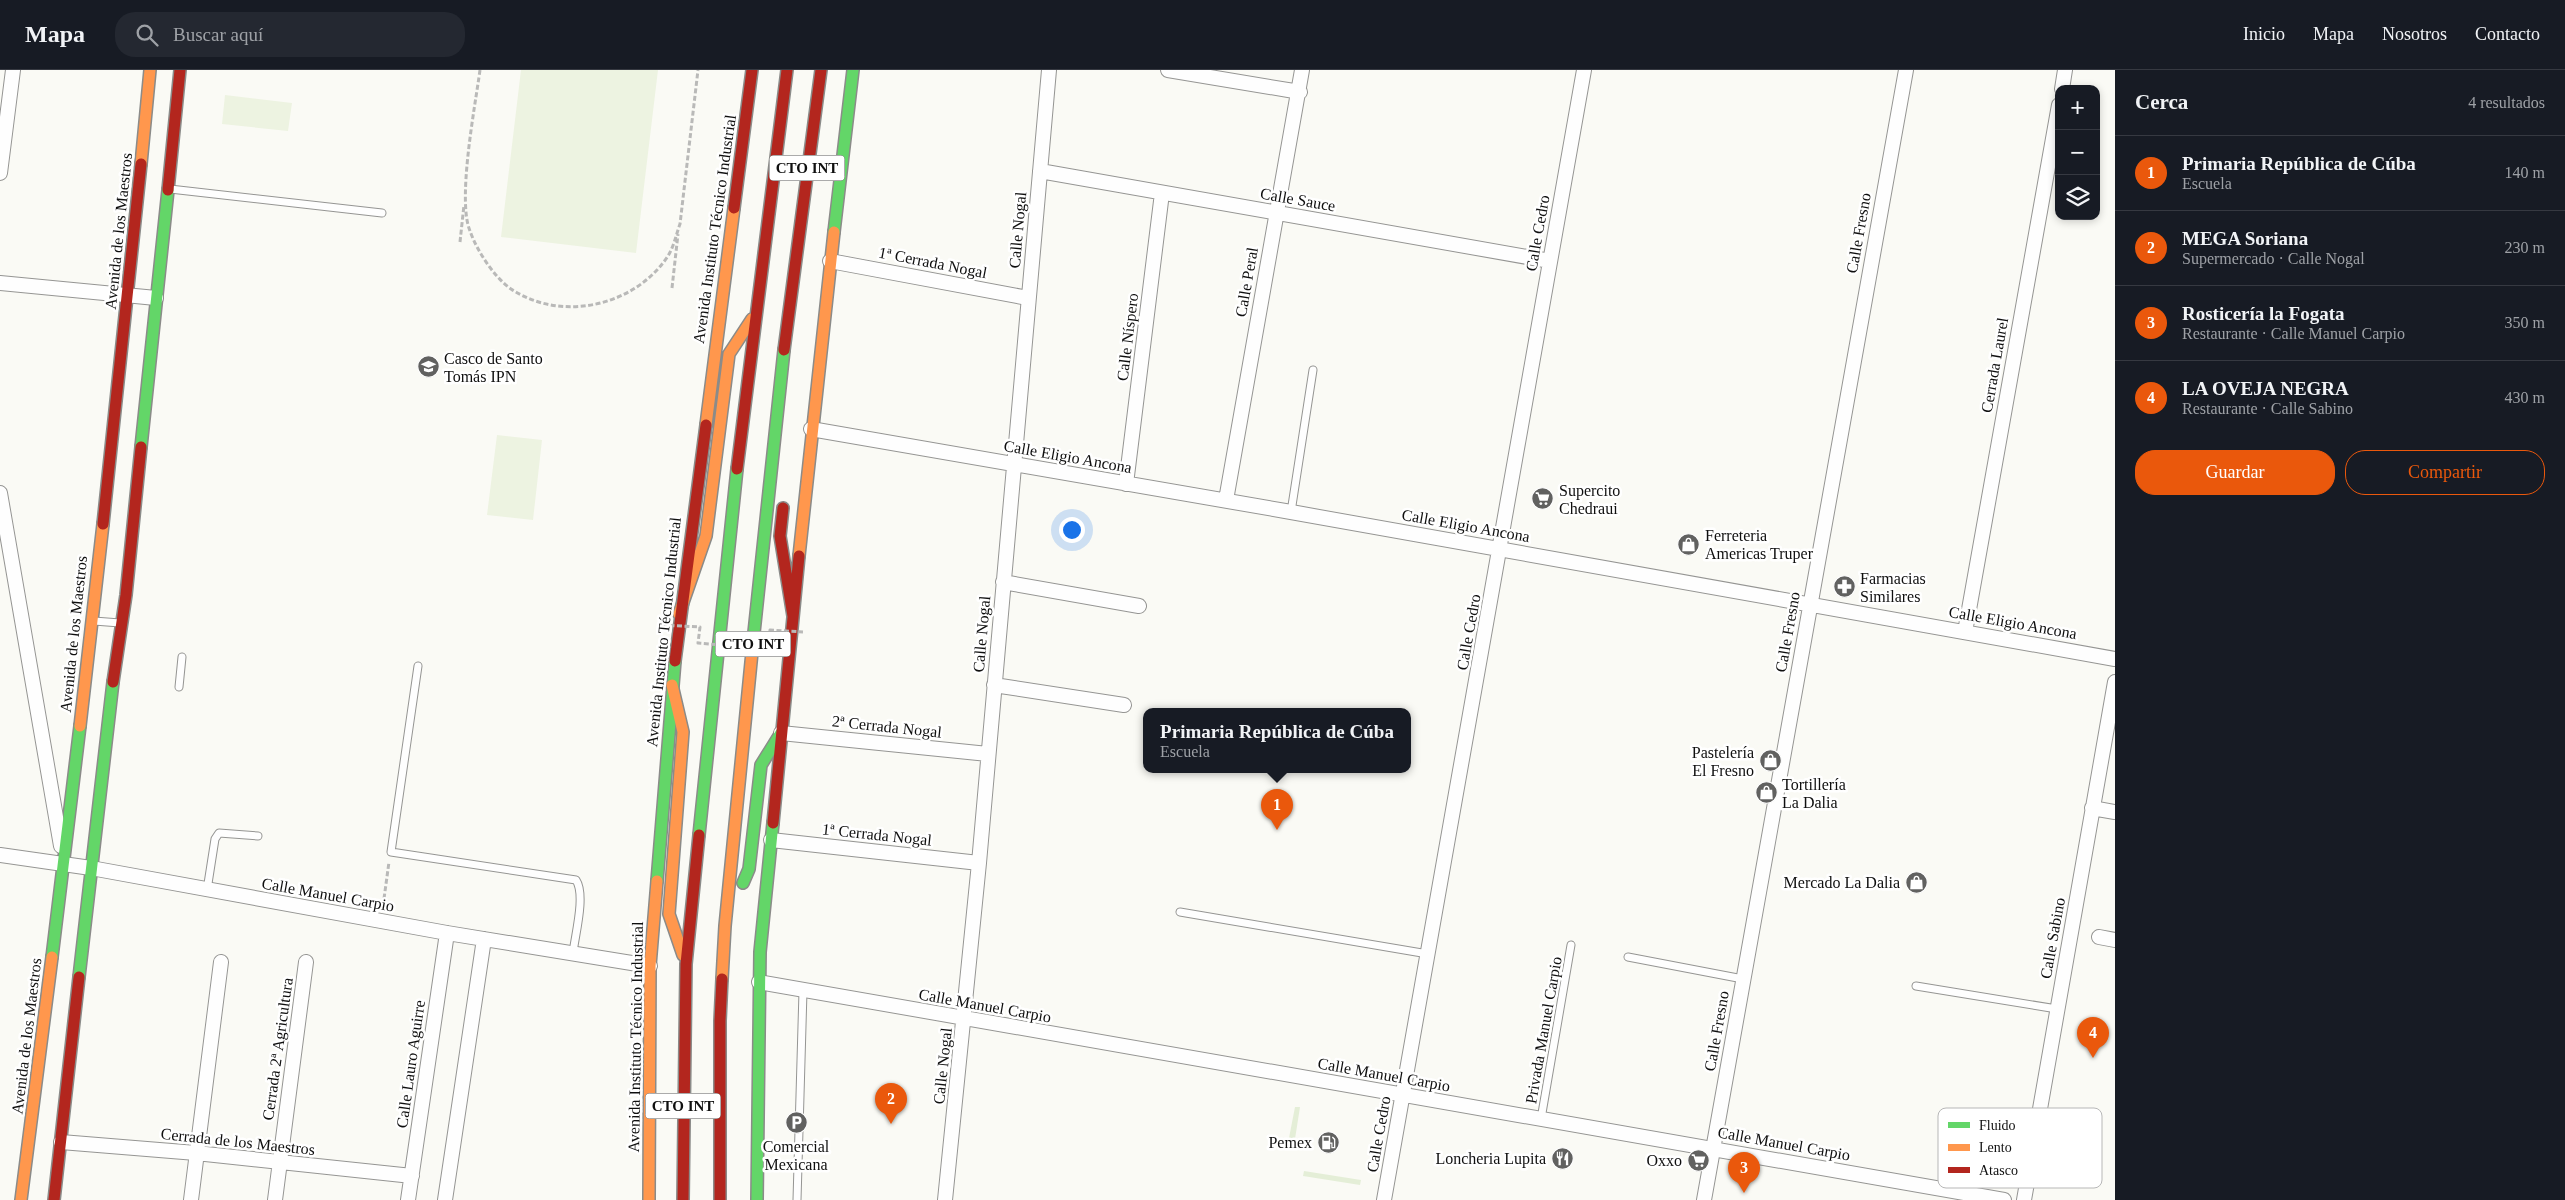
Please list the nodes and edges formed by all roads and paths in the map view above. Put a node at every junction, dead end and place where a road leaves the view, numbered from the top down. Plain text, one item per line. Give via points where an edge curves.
1 (13, 70) edge
2 (150, 70) edge
3 (180, 70) edge
4 (480, 70) edge
5 (698, 70) edge
6 (752, 70) edge
7 (787, 70) edge
8 (821, 70) edge
9 (854, 70) edge
10 (1049, 70) edge
11 (1168, 70) edge
12 (1302, 70) edge
13 (1584, 70) edge
14 (1906, 70) edge
15 (2065, 70) edge
16 (2063, 85) edge
17 (1300, 92) junction
18 (2055, 127) edge
19 (1040, 171) junction
20 (0, 173) edge
21 (167, 188) junction
22 (1162, 193) junction
23 (464, 200) junction
24 (382, 213) dead end
25 (1276, 213) junction
26 (680, 224) junction
27 (460, 242) dead end
28 (830, 261) junction
29 (1550, 261) junction
30 (0, 283) edge
31 (672, 288) dead end
32 (129, 296) junction
33 (156, 298) junction
34 (1028, 298) junction
35 (755, 314) junction
36 (788, 314) junction
37 (796, 351) dead end
38 (1313, 370) dead end
39 (811, 429) junction
40 (1014, 464) junction
41 (1126, 484) junction
42 (0, 493) edge
43 (784, 497) dead end
44 (1226, 500) junction
45 (1291, 512) junction
46 (1501, 550) junction
47 (1003, 582) junction
48 (93, 592) junction
49 (118, 594) junction
50 (1809, 603) junction
51 (1139, 606) dead end
52 (679, 614) junction
53 (793, 616) junction
54 (91, 621) junction
55 (121, 623) junction
56 (662, 625) dead end
57 (803, 632) dead end
58 (1965, 632) junction
59 (182, 657) dead end
60 (2115, 659) edge
61 (418, 666) dead end
62 (2115, 682) edge
63 (672, 685) junction
64 (994, 685) junction
65 (179, 687) dead end
66 (1124, 705) dead end
67 (782, 733) junction
68 (988, 754) junction
69 (2092, 808) junction
70 (2115, 812) edge
71 (258, 836) dead end
72 (771, 840) junction
73 (391, 852) junction
74 (0, 855) edge
75 (979, 863) junction
76 (64, 864) junction
77 (91, 868) junction
78 (207, 890) junction
79 (1180, 912) dead end
80 (380, 921) junction
81 (725, 926) junction
82 (447, 933) junction
83 (2099, 937) dead end
84 (484, 939) junction
85 (2115, 940) edge
86 (1571, 945) dead end
87 (573, 953) junction
88 (1428, 954) junction
89 (1628, 958) dead end
90 (221, 962) dead end
91 (306, 962) dead end
92 (686, 964) junction
93 (650, 966) junction
94 (1743, 979) junction
95 (759, 982) junction
96 (1916, 986) dead end
97 (803, 991) junction
98 (2057, 1009) junction
99 (964, 1020) junction
100 (1403, 1095) junction
101 (2040, 1108) edge
102 (1541, 1119) junction
103 (61, 1142) junction
104 (1713, 1148) junction
105 (196, 1153) junction
106 (280, 1162) junction
107 (412, 1176) junction
108 (21, 1200) edge
109 (54, 1200) edge
110 (191, 1200) edge
111 (275, 1200) edge
112 (408, 1200) edge
113 (445, 1200) edge
114 (649, 1200) edge
115 (683, 1200) edge
116 (720, 1200) edge
117 (757, 1200) edge
118 (797, 1200) edge
119 (945, 1200) edge
120 (1384, 1200) edge
121 (1704, 1200) edge
122 (2004, 1200) edge

1 - 20 street
2 - 32 main road, Avenida de los Maestros
3 - 21 main road
4 - 23 path
5 - 26 path
6 - 52 main road, Avenida Instituto Técnico Industrial / CTO INT
7 - 35 main road, CTO INT
8 - 36 main road, CTO INT
9 - 28 main road, CTO INT
10 - 19 street, Calle Nogal
11 - 17 street
12 - 17 street, Calle Peral
13 - 29 street, Calle Cedro
14 - 50 street, Calle Fresno
15 - 16 street
17 - 25 street, Calle Peral
18 - 58 street, Cerrada Laurel
19 - 22 street, Calle Sauce
19 - 34 street, Calle Nogal
21 - 24 lane
21 - 33 main road
22 - 25 street, Calle Sauce
22 - 41 street, Calle Níspero
23 - 26 path via 469,230 486,261 510,288 536,302 579,308 612,301 636,289 656,272 668,256
23 - 27 path
25 - 29 street, Calle Sauce
25 - 44 street, Calle Peral
26 - 31 path
28 - 34 street, 1ª Cerrada Nogal
28 - 39 main road, CTO INT
29 - 46 street, Calle Cedro
30 - 32 street
32 - 33 street
32 - 48 main road, Avenida de los Maestros
33 - 49 main road
34 - 40 street, Calle Nogal
35 - 52 main road via 729,354 706,536
35 - 92 main road, CTO INT
36 - 37 main road
36 - 81 main road, CTO INT
38 - 45 lane
39 - 40 street, Calle Eligio Ancona
39 - 53 main road, CTO INT
40 - 41 street, Calle Eligio Ancona
40 - 47 street, Calle Nogal
41 - 44 street, Calle Eligio Ancona
42 - 76 street
43 - 53 main road via 780,536
44 - 45 street, Calle Eligio Ancona
45 - 46 street, Calle Eligio Ancona
46 - 50 street, Calle Eligio Ancona
46 - 88 street, Calle Cedro
47 - 51 street
47 - 64 street, Calle Nogal
48 - 49 main road
48 - 54 main road, Avenida de los Maestros
49 - 55 main road
50 - 58 street, Calle Eligio Ancona
50 - 94 street, Calle Fresno
52 - 63 main road, Avenida Instituto Técnico Industrial / CTO INT
53 - 67 main road, CTO INT
54 - 55 lane
54 - 76 main road, Avenida de los Maestros
55 - 77 main road
56 - 57 path, bridge via 700,628 698,643 768,648 770,630
58 - 60 street, Calle Eligio Ancona
59 - 65 lane
61 - 73 lane
62 - 69 street, Calle Sabino
63 - 92 main road via 683,732 669,914
63 - 93 main road, Avenida Instituto Técnico Industrial / CTO INT
64 - 66 street
64 - 68 street, Calle Nogal
67 - 68 street, 2ª Cerrada Nogal
67 - 72 main road, CTO INT
67 - 81 main road via 761,765 748,869
68 - 75 street, Calle Nogal
69 - 70 street
69 - 98 street, Calle Sabino
71 - 78 lane via 219,833 215,839
72 - 75 street, 1ª Cerrada Nogal
72 - 95 main road, CTO INT
73 - 80 path
73 - 87 lane via 576,880 581,887 581,898
74 - 76 street, Calle Manuel Carpio
75 - 99 street, Calle Nogal
76 - 77 street, Calle Manuel Carpio
76 - 108 main road, Avenida de los Maestros
77 - 78 street, Calle Manuel Carpio
77 - 103 main road
78 - 80 street, Calle Manuel Carpio
79 - 88 lane
80 - 82 street, Calle Manuel Carpio
81 - 116 main road, CTO INT via 720,1022
82 - 84 street, Calle Manuel Carpio
82 - 107 street, Calle Lauro Aguirre
83 - 85 street
84 - 87 street, Calle Manuel Carpio
84 - 113 street
86 - 102 lane, Privada Manuel Carpio
87 - 93 street, Calle Manuel Carpio
88 - 100 street, Calle Cedro
89 - 94 lane
90 - 105 street
91 - 106 street, Cerrada 2ª Agricultura
92 - 115 main road, CTO INT
93 - 114 main road, Avenida Instituto Técnico Industrial / CTO INT
94 - 104 street, Calle Fresno
95 - 97 street, Calle Manuel Carpio
95 - 117 main road, CTO INT
96 - 98 lane
97 - 99 street, Calle Manuel Carpio
97 - 118 lane
98 - 101 street, Calle Sabino
99 - 100 street, Calle Manuel Carpio
99 - 119 street, Calle Nogal
100 - 102 street, Calle Manuel Carpio
100 - 120 street, Calle Cedro
102 - 104 street, Calle Manuel Carpio
103 - 105 street, Cerrada de los Maestros
103 - 109 main road
104 - 121 street, Calle Fresno
104 - 122 street, Calle Manuel Carpio
105 - 106 street, Cerrada de los Maestros
105 - 110 street
106 - 107 street, Cerrada de los Maestros
106 - 111 street, Cerrada 2ª Agricultura
107 - 112 street, Calle Lauro Aguirre

